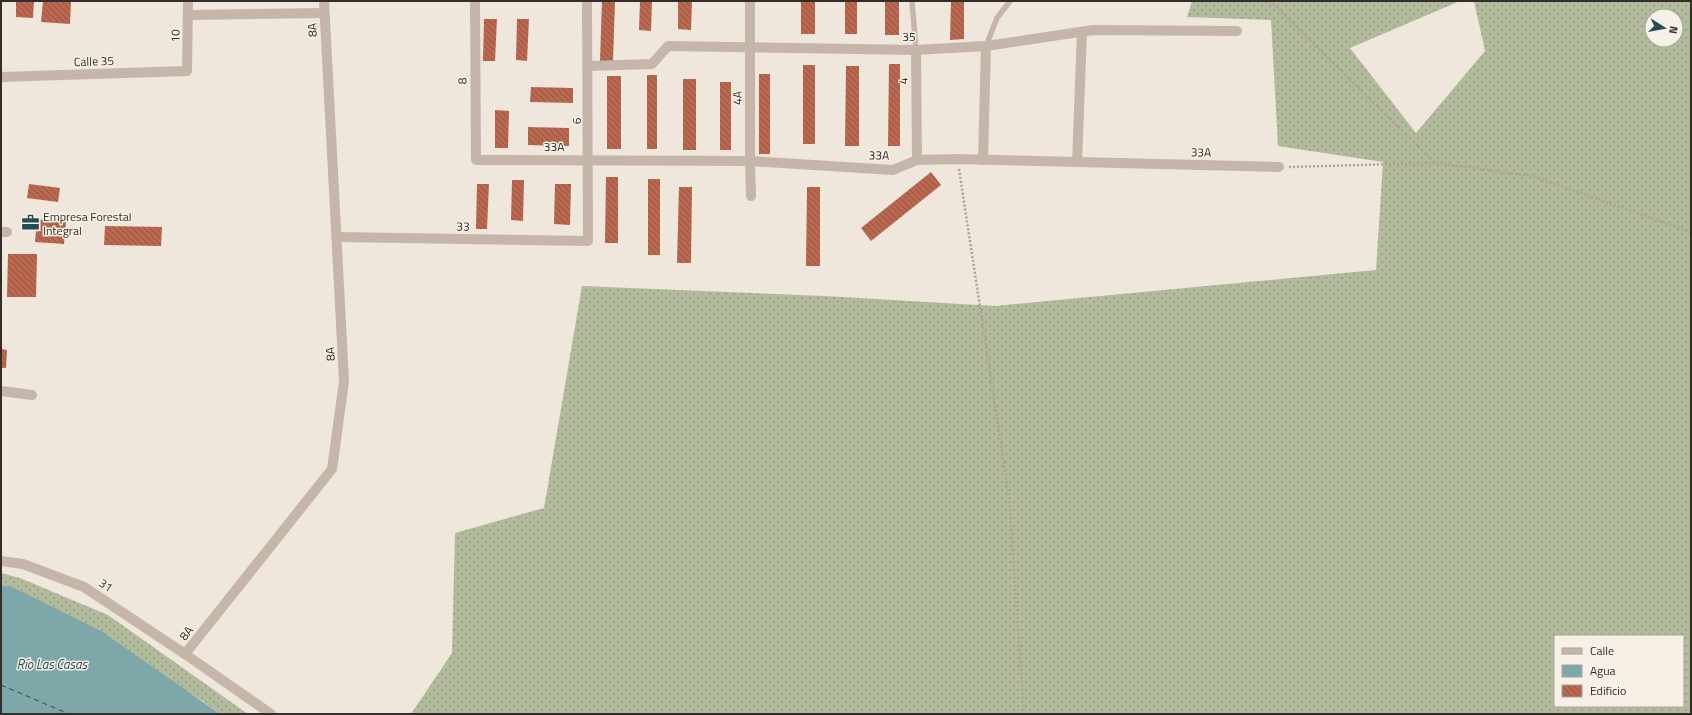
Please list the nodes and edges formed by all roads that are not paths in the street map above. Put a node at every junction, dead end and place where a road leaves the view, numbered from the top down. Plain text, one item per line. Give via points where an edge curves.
1 (188, 1) edge
2 (324, 1) edge
3 (475, 1) edge
4 (587, 1) edge
5 (750, 1) edge
6 (912, 1) edge
7 (1010, 1) edge
8 (324, 13) junction
9 (188, 15) junction
10 (1237, 31) dead end
11 (1082, 32) junction
12 (986, 46) junction
13 (751, 48) junction
14 (916, 50) junction
15 (588, 66) junction
16 (187, 71) joint
17 (1, 77) edge
18 (589, 159) junction
19 (476, 160) joint
20 (917, 160) junction
21 (983, 160) junction
22 (750, 162) junction
23 (1077, 162) junction
24 (1279, 167) road end
25 (751, 196) dead end
26 (336, 237) junction
27 (588, 241) joint
28 (1, 391) edge
29 (32, 395) dead end
30 (1, 560) edge
31 (186, 654) junction
32 (271, 714) edge

1 - 9 street, 10
2 - 8 street, 8A
3 - 19 street, 8
4 - 15 street, 6
5 - 13 street, 4A
6 - 14 lane, 4
7 - 12 lane via 997,18
8 - 9 street
8 - 26 street, 8A
9 - 16 street, 10
10 - 11 street, 35
11 - 12 street, 35
11 - 23 street
12 - 14 street, 35
12 - 21 street
13 - 14 street, 35
13 - 15 street, 35 via 668,46 652,64
13 - 22 street, 4A
14 - 20 street, 4
15 - 18 street, 6
16 - 17 street, Calle 35
18 - 19 street, 33A
18 - 22 street, 33A
18 - 27 street, 6
20 - 21 street, 33A
20 - 22 street, 33A via 893,170
21 - 23 street, 33A
22 - 25 street, 4A
23 - 24 street, 33A
26 - 27 street, 33
26 - 31 street, 8A via 344,381 332,470
28 - 29 street
30 - 31 street, 31 via 23,564 84,587
31 - 32 street, 31

